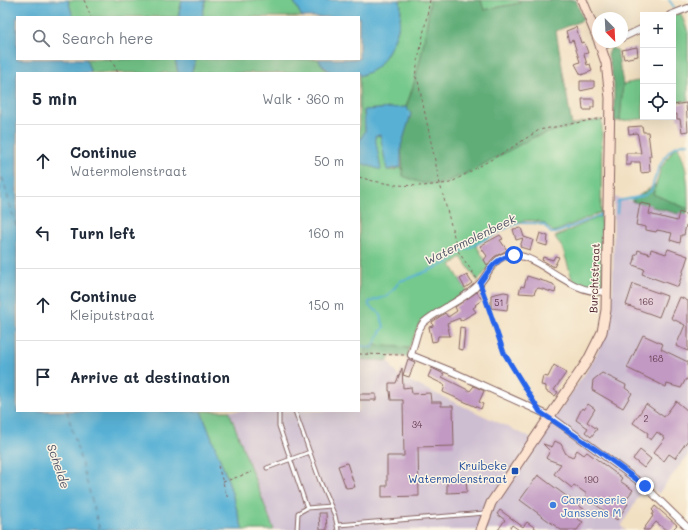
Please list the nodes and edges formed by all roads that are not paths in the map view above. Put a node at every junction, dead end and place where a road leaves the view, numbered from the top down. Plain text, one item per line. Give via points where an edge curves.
1 (582, 0) edge
2 (688, 8) edge
3 (676, 13) edge
4 (592, 25) edge
5 (640, 29) edge
6 (628, 35) edge
7 (600, 48) edge
8 (606, 291) junction
9 (279, 412) edge
10 (295, 412) edge
11 (550, 416) junction
12 (310, 452) junction
13 (290, 460) junction
14 (267, 468) dead end
15 (331, 506) junction
16 (307, 508) junction
17 (486, 513) junction
18 (338, 525) junction
19 (688, 528) edge
20 (298, 530) edge
21 (338, 530) edge
22 (480, 530) edge

1 - 4 main road, Burchtstraat
2 - 3 street
5 - 6 street
7 - 8 main road, Burchtstraat via 609,79 610,117
8 - 11 main road, Burchtstraat via 602,332 588,360
8 - 11 street via 582,289 524,257 505,256 498,260 480,283 424,323 418,331 411,355
9 - 13 lane via 278,426
10 - 12 lane
11 - 17 main road, Burchtstraat
11 - 19 street via 645,486
12 - 13 lane
12 - 15 lane
13 - 14 lane
13 - 16 lane
15 - 16 lane
15 - 18 lane
16 - 20 lane via 298,513
17 - 18 lane
17 - 22 main road, Burchtstraat
18 - 21 lane

